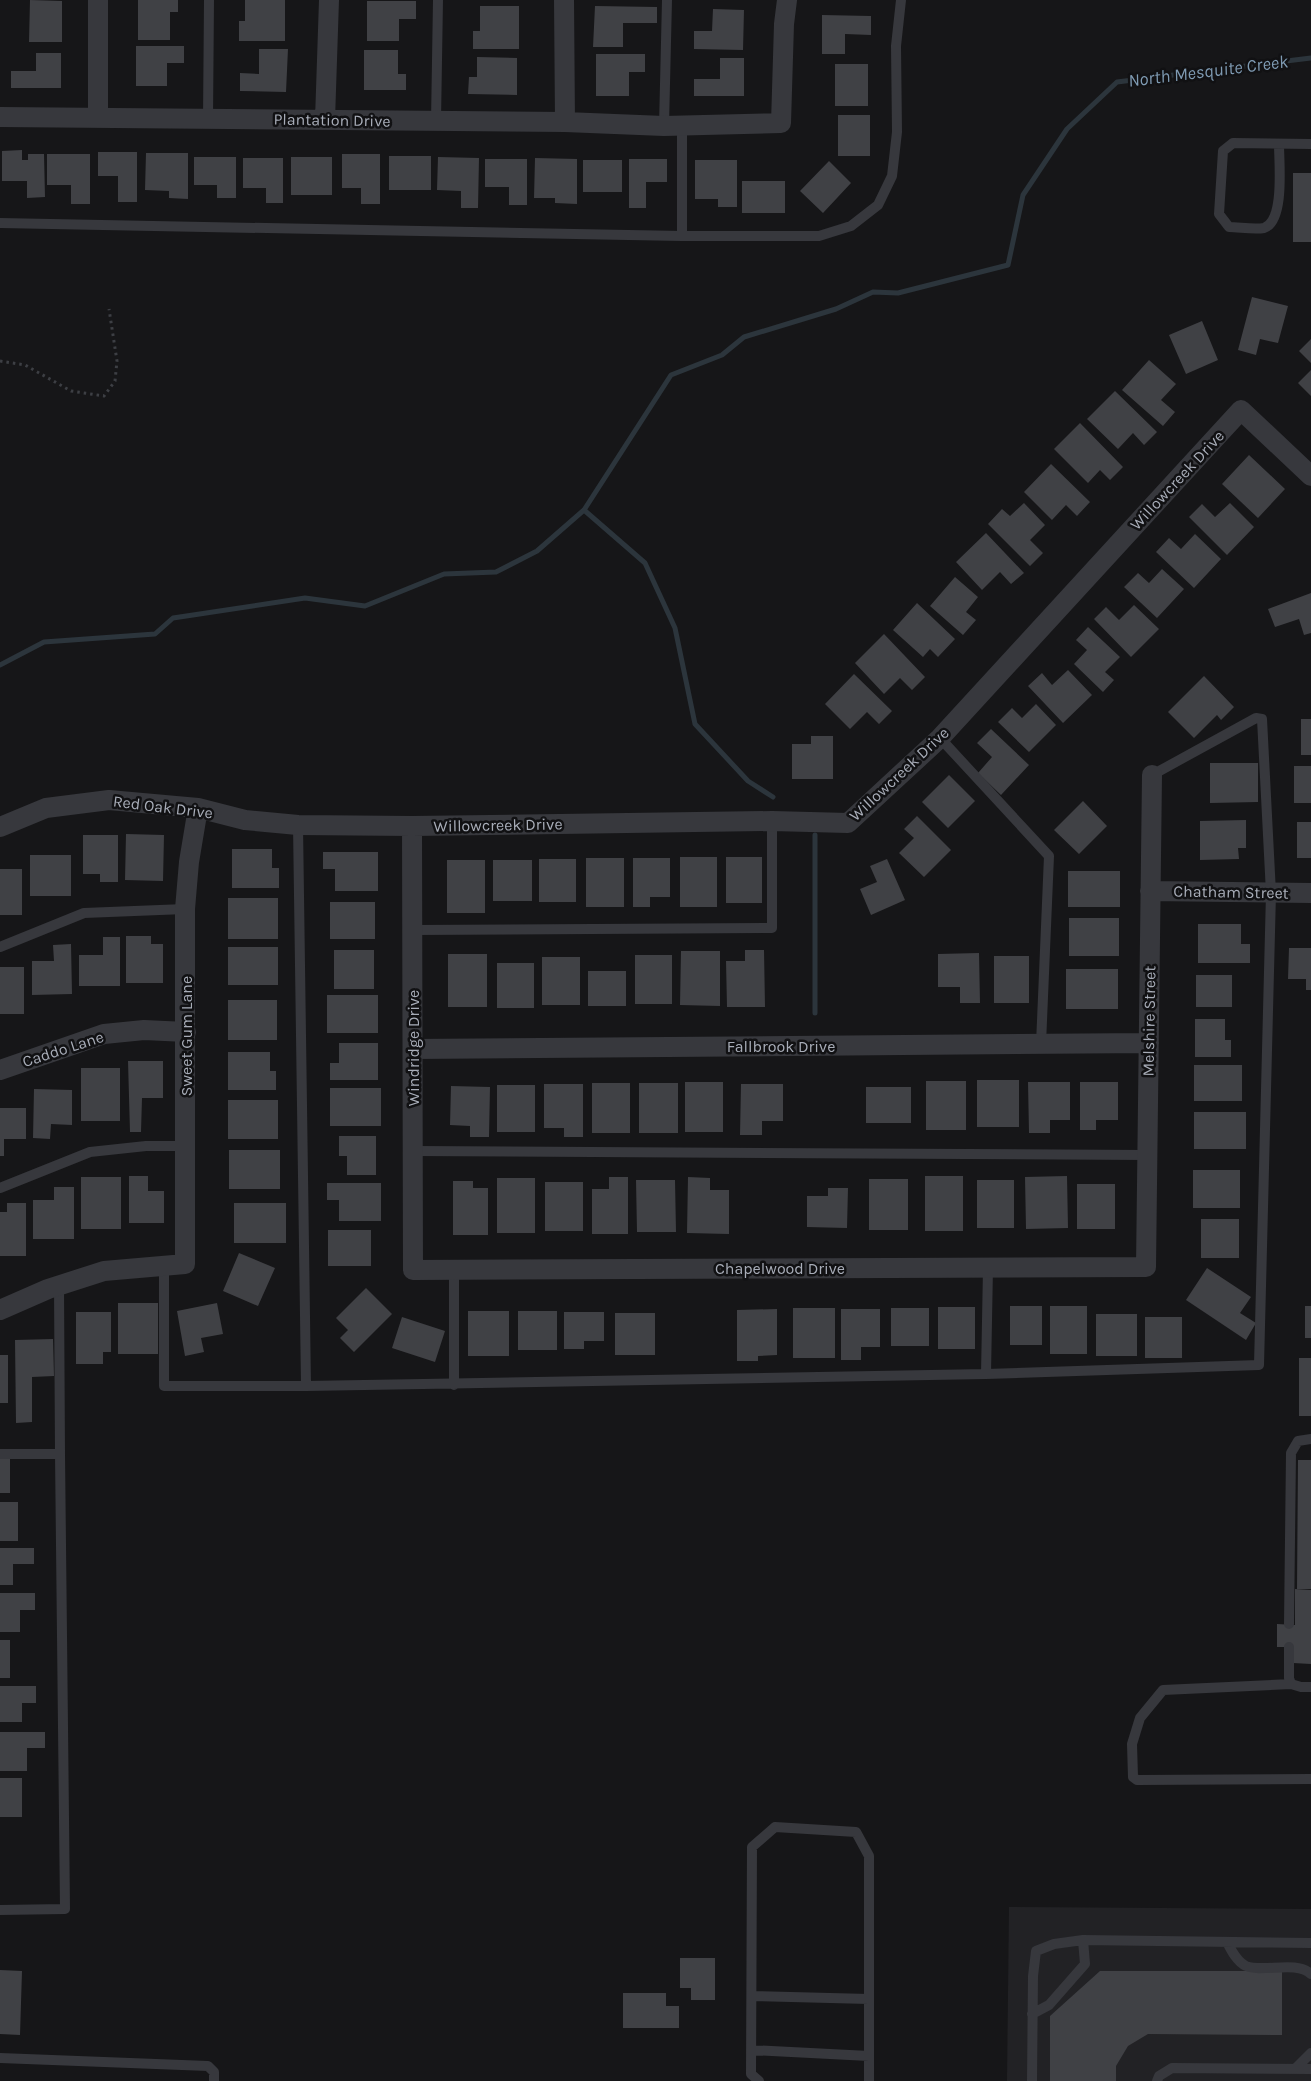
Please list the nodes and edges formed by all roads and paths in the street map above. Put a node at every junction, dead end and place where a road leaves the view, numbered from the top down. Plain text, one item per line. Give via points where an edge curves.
1 (98, 0) edge
2 (209, 0) edge
3 (329, 0) edge
4 (438, 0) edge
5 (564, 0) edge
6 (667, 0) edge
7 (787, 0) edge
8 (901, 0) edge
9 (0, 117) edge
10 (98, 117) junction
11 (208, 118) junction
12 (325, 120) junction
13 (436, 121) junction
14 (565, 122) junction
15 (673, 126) junction
16 (1279, 144) junction
17 (1311, 144) edge
18 (0, 223) edge
19 (682, 236) junction
20 (109, 309) dead end
21 (0, 361) edge
22 (1311, 476) edge
23 (940, 738) junction
24 (1152, 774) joint
25 (198, 808) junction
26 (772, 821) junction
27 (298, 825) junction
28 (412, 826) junction
29 (0, 827) edge
30 (1150, 891) junction
31 (1271, 893) junction
32 (1311, 893) edge
33 (185, 910) junction
34 (413, 930) junction
35 (0, 947) edge
36 (186, 1032) junction
37 (1149, 1043) junction
38 (1040, 1044) junction
39 (413, 1049) junction
40 (0, 1070) edge
41 (186, 1146) junction
42 (413, 1151) junction
43 (1147, 1155) junction
44 (0, 1188) edge
45 (164, 1266) junction
46 (1146, 1267) joint
47 (988, 1268) junction
48 (414, 1270) joint
49 (454, 1270) junction
50 (59, 1286) junction
51 (0, 1310) edge
52 (986, 1374) junction
53 (454, 1385) junction
54 (306, 1386) junction
55 (1311, 1439) edge
56 (0, 1454) edge
57 (60, 1454) junction
58 (1289, 1624) dead end
59 (1289, 1647) dead end
60 (1291, 1684) junction
61 (1311, 1687) edge
62 (1311, 1779) edge
63 (0, 1910) edge
64 (1083, 1940) junction
65 (1227, 1942) junction
66 (1311, 1943) edge
67 (1311, 1974) edge
68 (752, 1996) junction
69 (869, 1999) junction
70 (1032, 2014) junction
71 (751, 2050) junction
72 (1311, 2053) edge
73 (869, 2056) junction
74 (0, 2058) edge
75 (1295, 2069) junction
76 (1311, 2069) edge
77 (214, 2077) edge
78 (759, 2081) edge
79 (869, 2081) edge
80 (1032, 2081) edge
81 (1156, 2081) edge

1 - 10 street
2 - 11 lane
3 - 12 street
4 - 13 lane
5 - 14 street
6 - 15 lane
7 - 15 street, Plantation Drive via 781,124
8 - 19 lane via 896,46 897,132 892,176 878,205 851,226 819,236
9 - 10 street, Plantation Drive
10 - 11 street, Plantation Drive
11 - 12 street, Plantation Drive
12 - 13 street, Plantation Drive
13 - 14 street, Plantation Drive
14 - 15 street, Plantation Drive
15 - 19 lane
16 - 16 lane via 1233,144 1222,152 1219,214 1229,227 1264,228 1274,222 1278,212
16 - 17 lane
18 - 19 lane
20 - 21 path via 117,361 115,381 104,396 71,391 25,365
22 - 23 street, Willowcreek Drive via 1241,410
23 - 26 street, Willowcreek Drive via 848,823
23 - 38 lane via 1049,856
24 - 30 street, Melshire Street
24 - 31 lane via 1256,718 1262,719
25 - 27 street, Red Oak Drive via 245,820
25 - 29 street, Red Oak Drive via 109,800 46,808
25 - 33 street, Sweet Gum Lane
26 - 28 street, Willowcreek Drive
26 - 34 lane via 772,928
27 - 28 street, Willowcreek Drive
27 - 54 lane
28 - 34 street, Windridge Drive
30 - 31 street, Chatham Street
30 - 37 street, Melshire Street
31 - 32 street, Chatham Street
31 - 52 lane via 1259,1365
33 - 35 lane via 84,913
33 - 36 street, Sweet Gum Lane
34 - 39 street, Windridge Drive
36 - 40 street, Caddo Lane via 144,1030 104,1034
36 - 41 street, Sweet Gum Lane
37 - 38 street, Fallbrook Drive
37 - 43 street, Melshire Street
38 - 39 street, Fallbrook Drive
39 - 42 street, Windridge Drive
41 - 44 lane via 90,1152
41 - 45 street, Sweet Gum Lane via 185,1264
42 - 43 lane
42 - 48 street, Windridge Drive
43 - 46 street, Melshire Street
45 - 50 street via 104,1271
45 - 54 lane via 164,1386
46 - 47 street, Chapelwood Drive
47 - 49 street, Chapelwood Drive
47 - 52 lane
48 - 49 street, Chapelwood Drive
49 - 53 lane
50 - 51 street
50 - 57 lane
52 - 53 lane
53 - 54 lane
55 - 58 lane via 1298,1441 1291,1453
56 - 57 lane
57 - 63 lane via 65,1909
59 - 60 lane
60 - 61 lane
60 - 62 lane via 1163,1690 1140,1718 1132,1744 1133,1777 1136,1780
64 - 65 lane
64 - 70 lane via 1085,1964 1049,2005
64 - 70 lane via 1054,1944 1036,1951
65 - 66 lane
65 - 67 lane via 1234,1956 1246,1966 1296,1968
68 - 69 lane
68 - 69 lane via 752,1847 775,1827 856,1832 869,1856
68 - 71 lane
69 - 73 lane
70 - 80 lane
71 - 73 lane
71 - 78 lane via 751,2074
72 - 75 lane
73 - 79 lane
74 - 77 lane via 208,2066
75 - 76 lane
75 - 81 lane via 1172,2068

